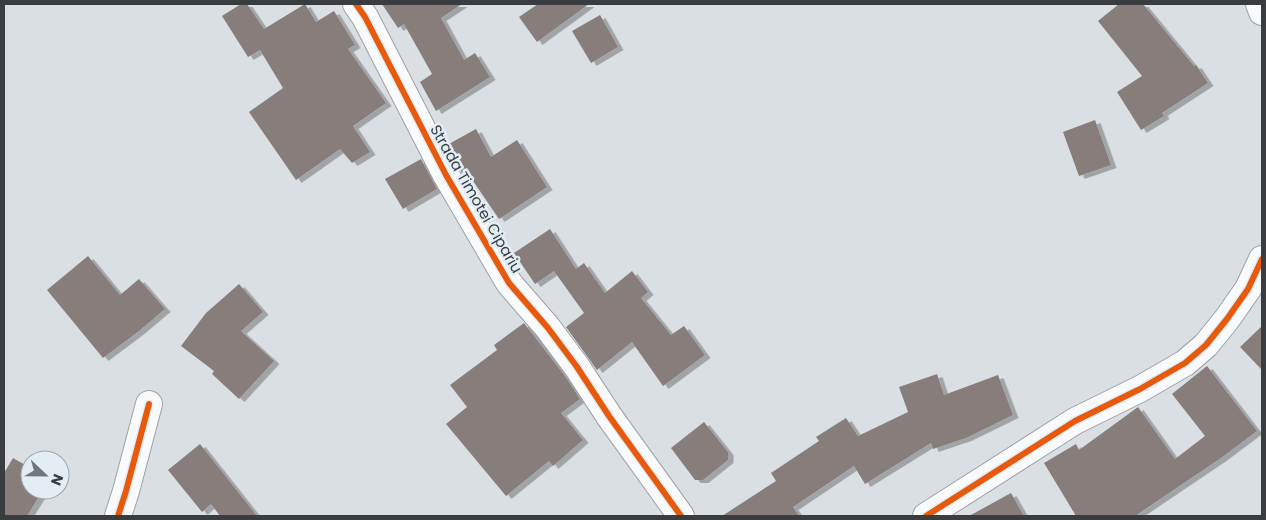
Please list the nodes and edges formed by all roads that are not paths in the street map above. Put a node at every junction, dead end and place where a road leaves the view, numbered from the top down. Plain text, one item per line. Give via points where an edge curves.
1 (356, 4) edge
2 (1259, 4) edge
3 (1262, 12) edge
4 (1262, 259) edge
5 (149, 404) dead end
6 (118, 516) edge
7 (681, 516) edge
8 (926, 516) edge

1 - 7 street, Strada Timotei Cipariu via 446,175 509,283 577,367
2 - 3 street
4 - 8 street via 1248,289 1227,319 1206,345 1184,363 1075,421
5 - 6 street

